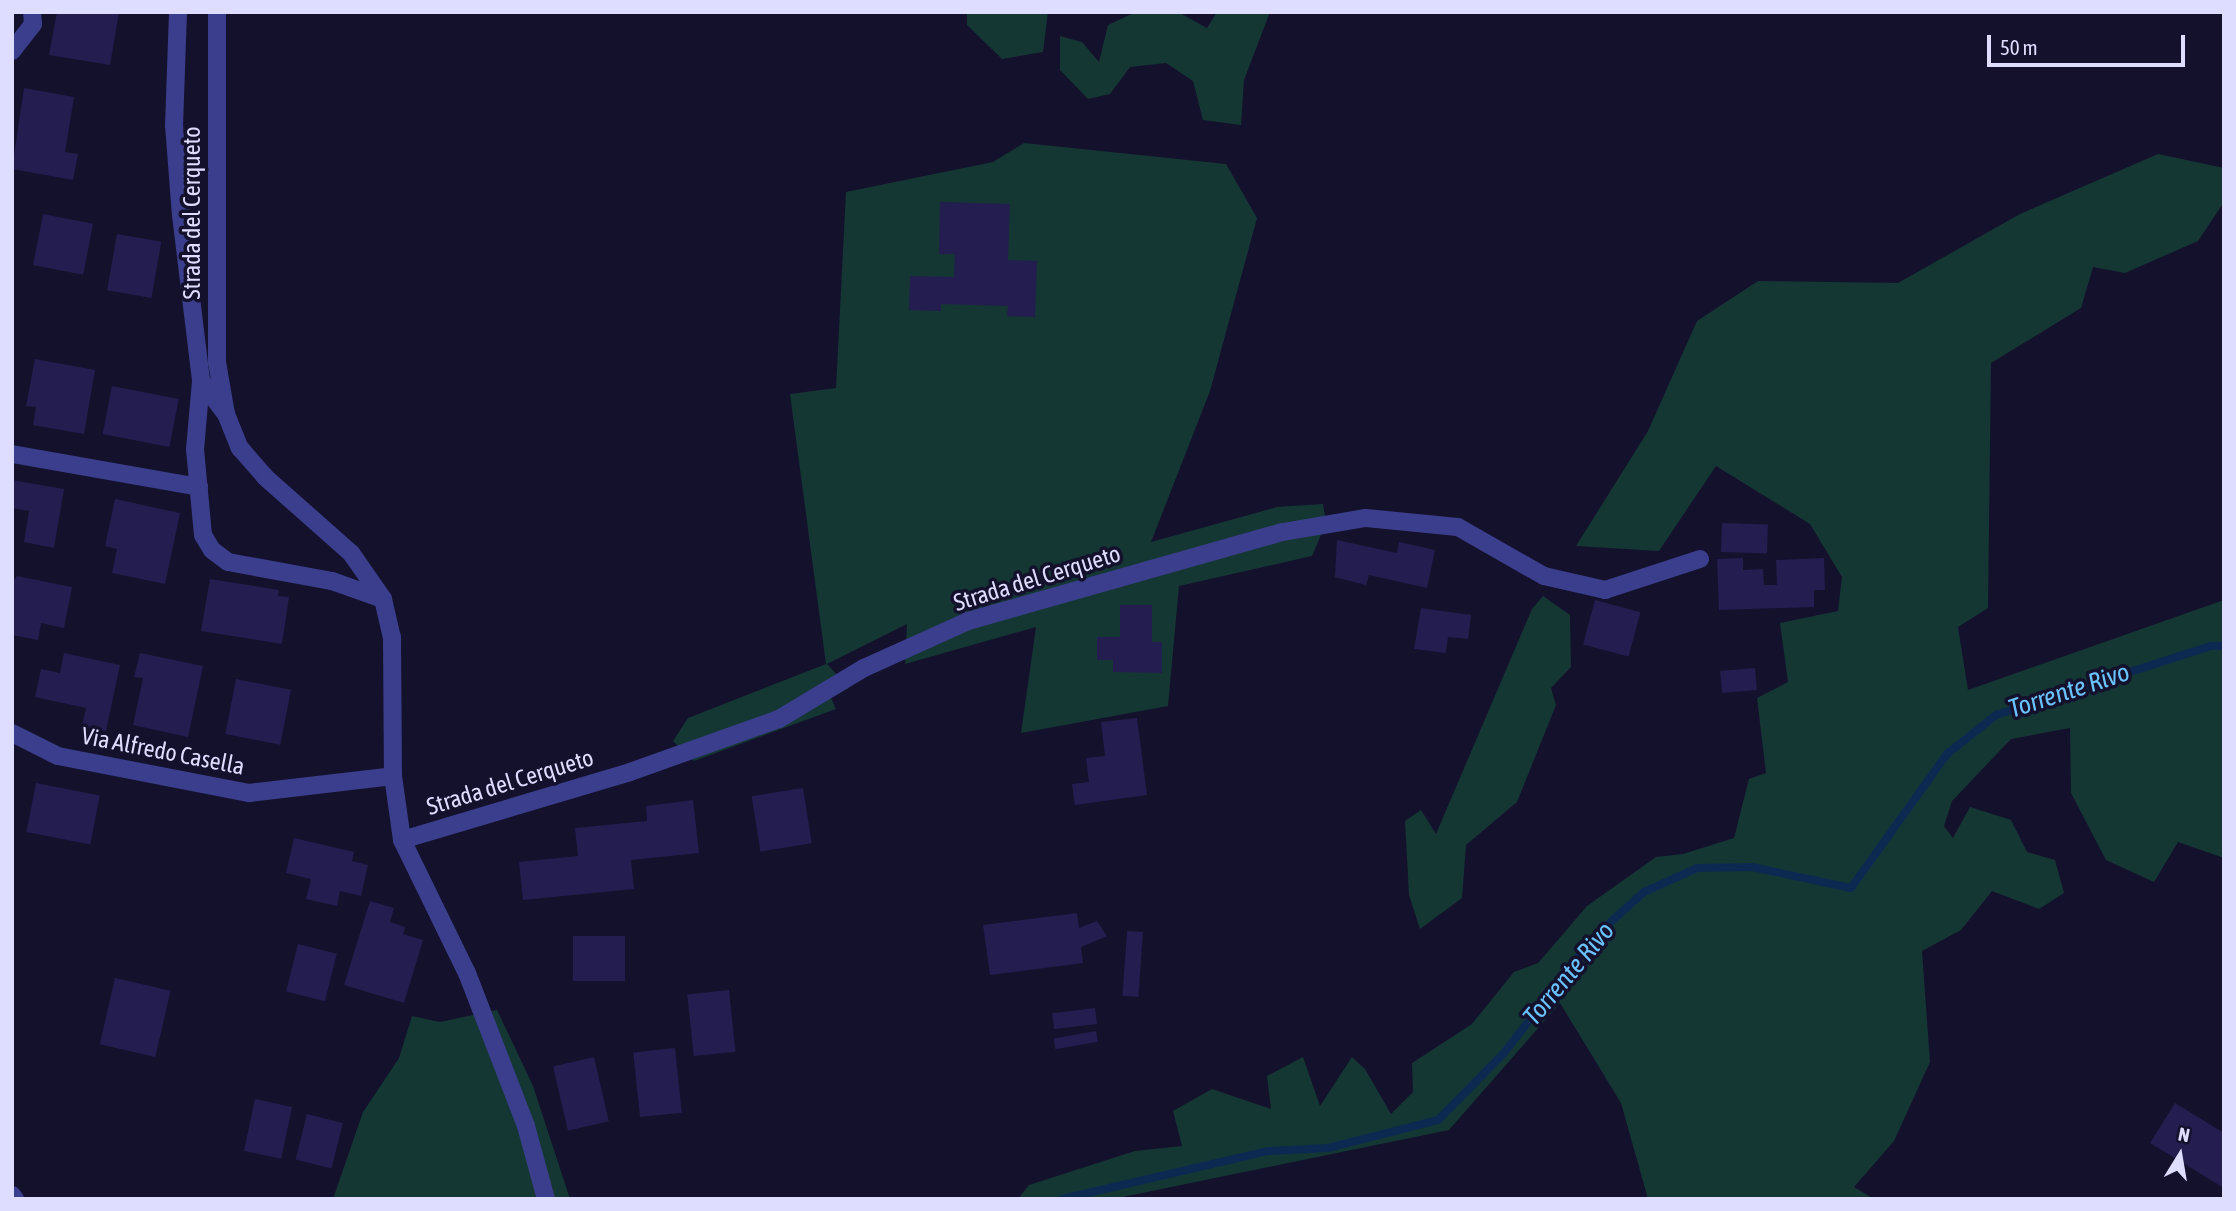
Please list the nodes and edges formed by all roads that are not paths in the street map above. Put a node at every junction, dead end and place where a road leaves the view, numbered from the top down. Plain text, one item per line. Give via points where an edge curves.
1 (32, 12) edge
2 (178, 12) edge
3 (217, 12) edge
4 (12, 51) edge
5 (201, 381) junction
6 (226, 414) junction
7 (12, 454) edge
8 (199, 487) junction
9 (1700, 559) dead end
10 (383, 599) junction
11 (12, 733) edge
12 (393, 776) junction
13 (402, 840) junction
14 (546, 1198) edge

1 - 4 street via 33,24
2 - 5 street, Strada del Cerqueto via 174,125
3 - 6 street, Strada del Cerqueto via 217,362
5 - 6 street, Strada del Cerqueto
5 - 8 street, Strada del Cerqueto via 195,449
6 - 10 street, Strada del Cerqueto via 240,448 265,477 351,553
7 - 8 street
8 - 10 street, Strada del Cerqueto via 203,535 212,550 229,562 332,581
9 - 13 street, Strada del Cerqueto via 1605,590 1544,576 1458,527 1366,518 1283,532 968,621 864,668 779,719 630,772
10 - 12 street, Strada del Cerqueto via 392,637
11 - 12 street, Via Alfredo Casella via 58,756 249,793
12 - 13 street, Strada del Cerqueto
13 - 14 street, Strada del Cerqueto via 467,973 526,1126

